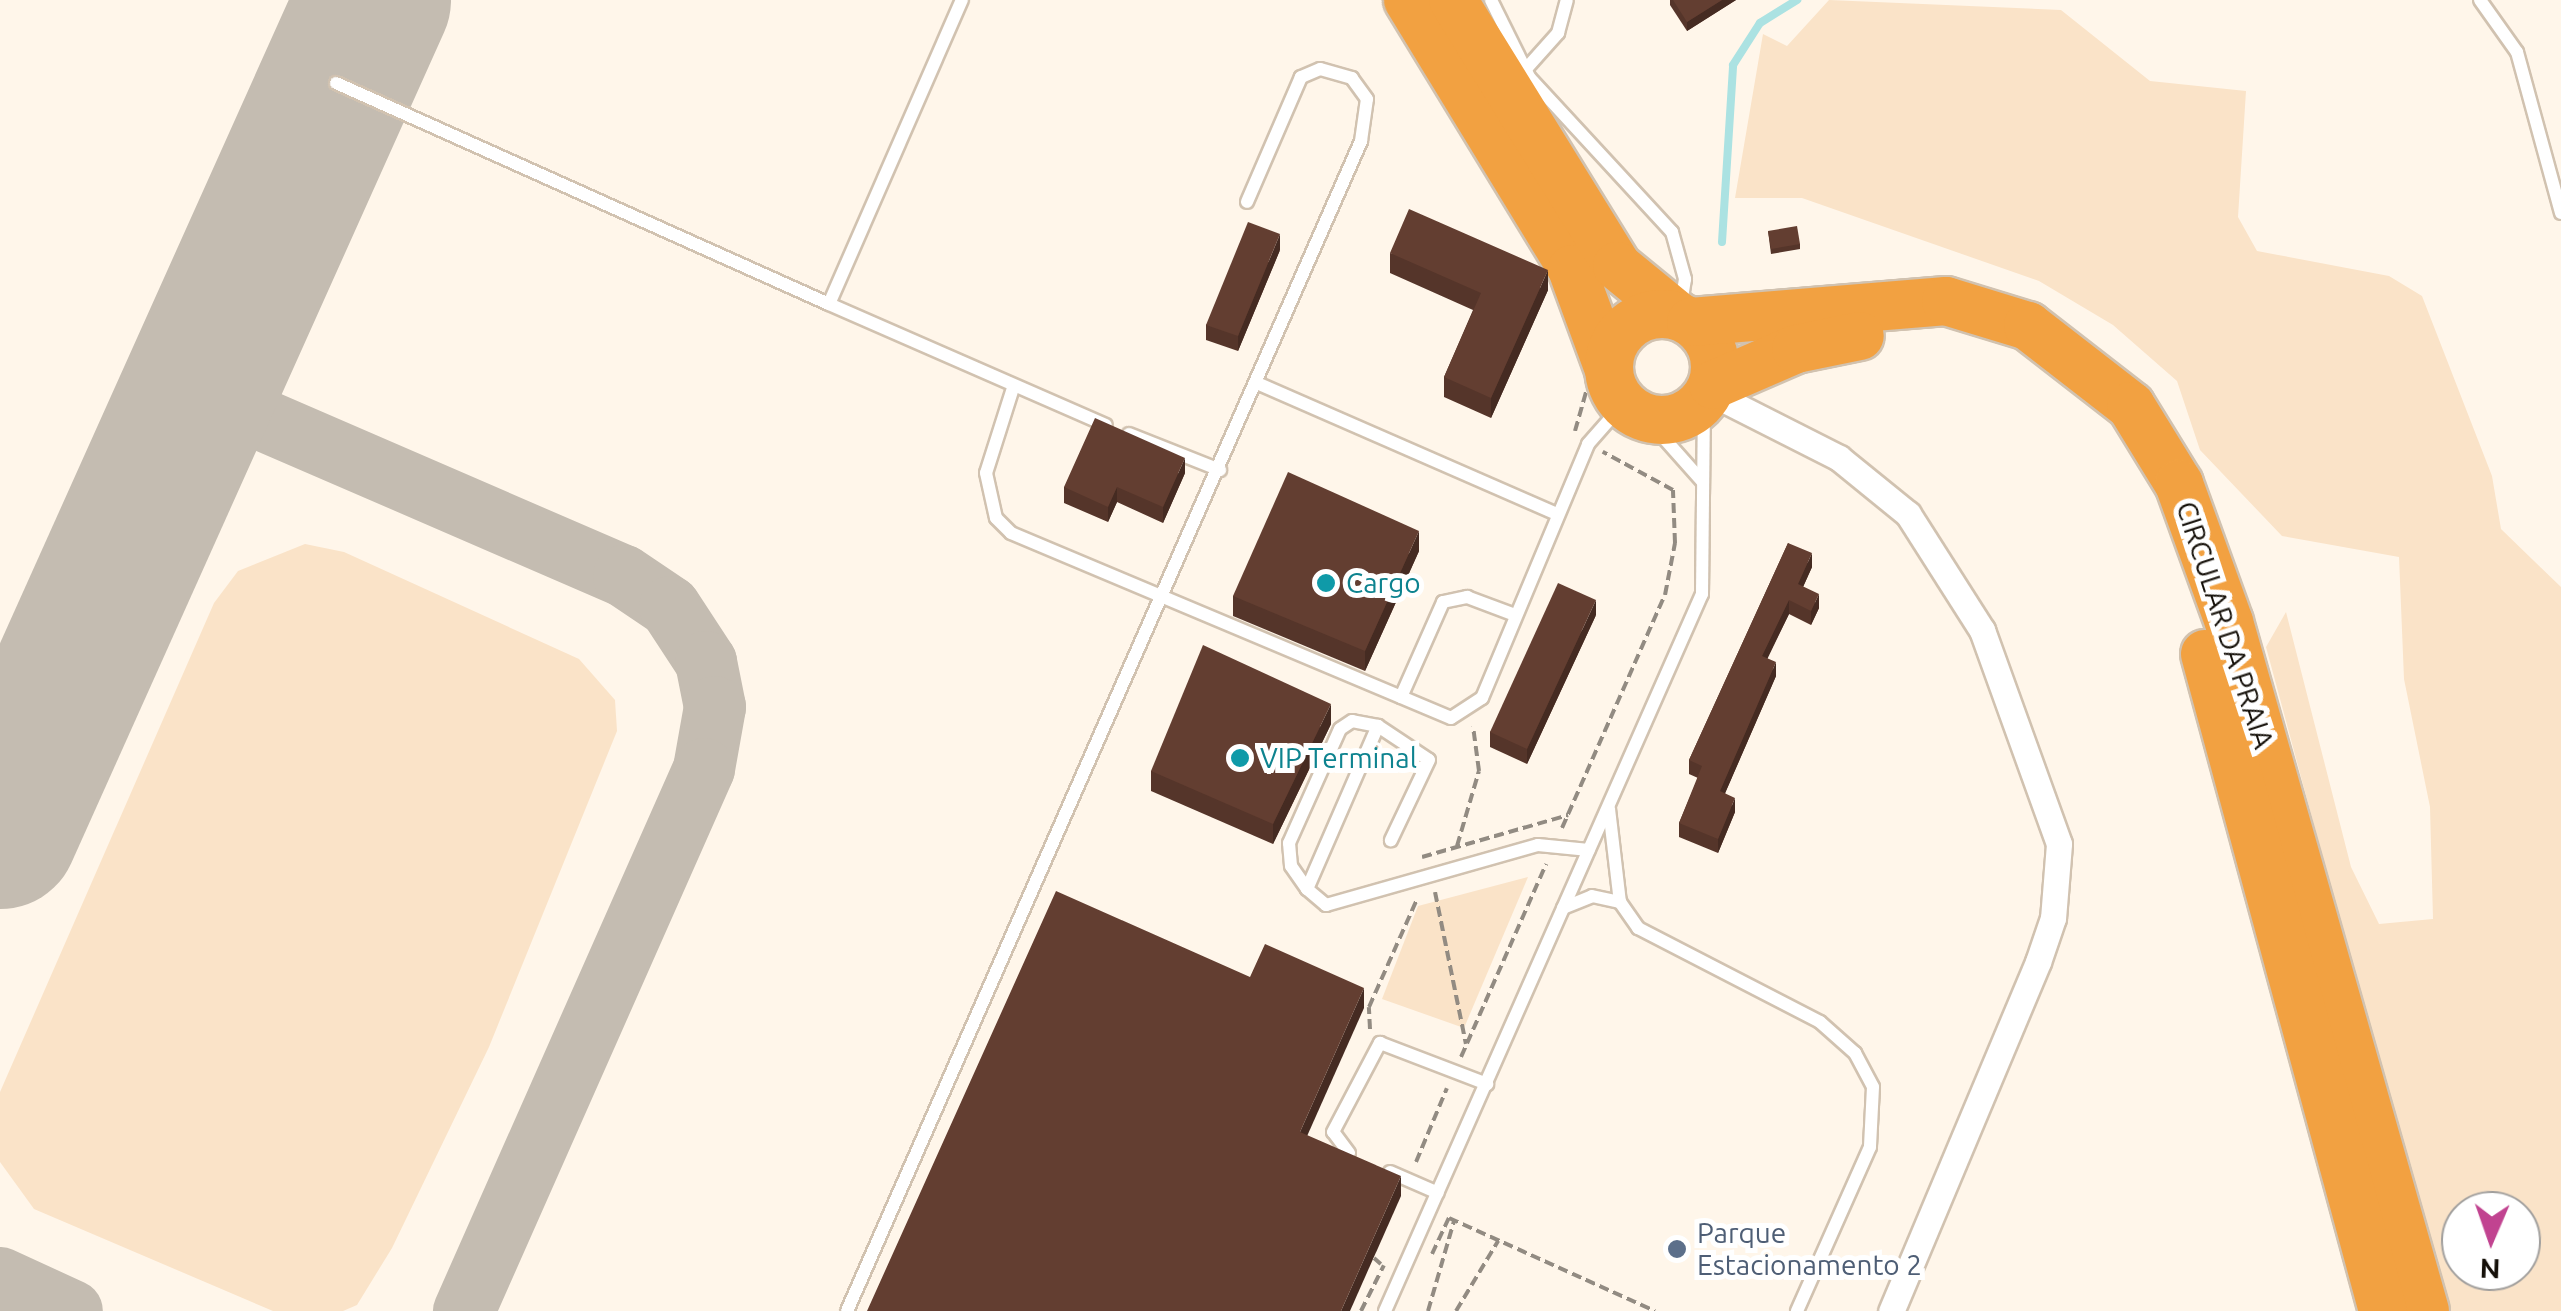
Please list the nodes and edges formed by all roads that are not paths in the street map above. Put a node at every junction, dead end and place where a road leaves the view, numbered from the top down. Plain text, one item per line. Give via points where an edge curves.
1 (962, 0) edge
2 (1408, 0) edge
3 (1453, 0) edge
4 (1491, 0) edge
5 (1568, 0) edge
6 (2480, 0) edge
7 (1525, 70) junction
8 (336, 83) dead end
9 (1246, 202) dead end
10 (2561, 213) edge
11 (829, 304) junction
12 (1685, 319) junction
13 (1259, 384) junction
14 (1013, 388) junction
15 (1708, 392) junction
16 (1626, 396) junction
17 (1220, 470) junction
18 (1706, 488) junction
19 (1556, 514) junction
20 (1162, 600) junction
21 (1515, 615) junction
22 (1400, 698) junction
23 (1378, 726) junction
24 (1609, 802) junction
25 (1391, 840) dead end
26 (1588, 850) junction
27 (1307, 889) junction
28 (1620, 902) junction
29 (1563, 908) junction
30 (1487, 1084) junction
31 (1438, 1193) junction
32 (847, 1311) edge
33 (1385, 1311) edge
34 (1798, 1311) edge
35 (1891, 1311) edge
36 (2383, 1311) edge
37 (2424, 1311) edge

1 - 11 lane
2 - 16 highway via 1572,268
3 - 12 highway via 1617,266
4 - 7 lane
5 - 7 lane via 1558,33
6 - 10 lane via 2517,52
7 - 12 lane via 1672,232 1685,279
8 - 11 lane
9 - 13 lane via 1301,77 1320,68 1352,78 1366,100 1362,141
11 - 14 lane
12 - 15 highway via 1715,356
12 - 16 highway via 1626,327
12 - 37 highway, CIRCULAR DA PRAIA via 1946,301 2028,326 2131,406 2180,484 2230,622
13 - 17 lane
13 - 19 lane
14 - 17 lane
14 - 20 lane via 986,473 996,518
15 - 16 highway via 1677,418
15 - 18 lane
15 - 35 street via 1839,458 1908,514 1982,630 2059,844 2053,918 2038,962
15 - 36 highway, CIRCULAR DA PRAIA via 1814,345 1943,334 2016,354 2111,428 2173,547
16 - 18 lane
16 - 19 lane via 1588,444
17 - 20 lane
18 - 24 lane via 1702,594
19 - 21 lane
20 - 22 lane
20 - 32 lane
21 - 22 lane via 1468,597 1443,602
21 - 22 lane via 1471,712 1450,718
23 - 25 lane via 1428,760
23 - 27 lane
23 - 27 lane via 1340,729 1290,842
24 - 26 lane
24 - 28 lane
26 - 27 lane via 1538,845 1338,906
26 - 29 lane
28 - 29 lane via 1592,896
28 - 34 lane via 1652,939 1820,1022 1865,1069 1876,1104 1870,1147
29 - 30 lane
30 - 31 lane
30 - 31 lane via 1380,1042 1333,1132 1337,1148
31 - 33 lane

